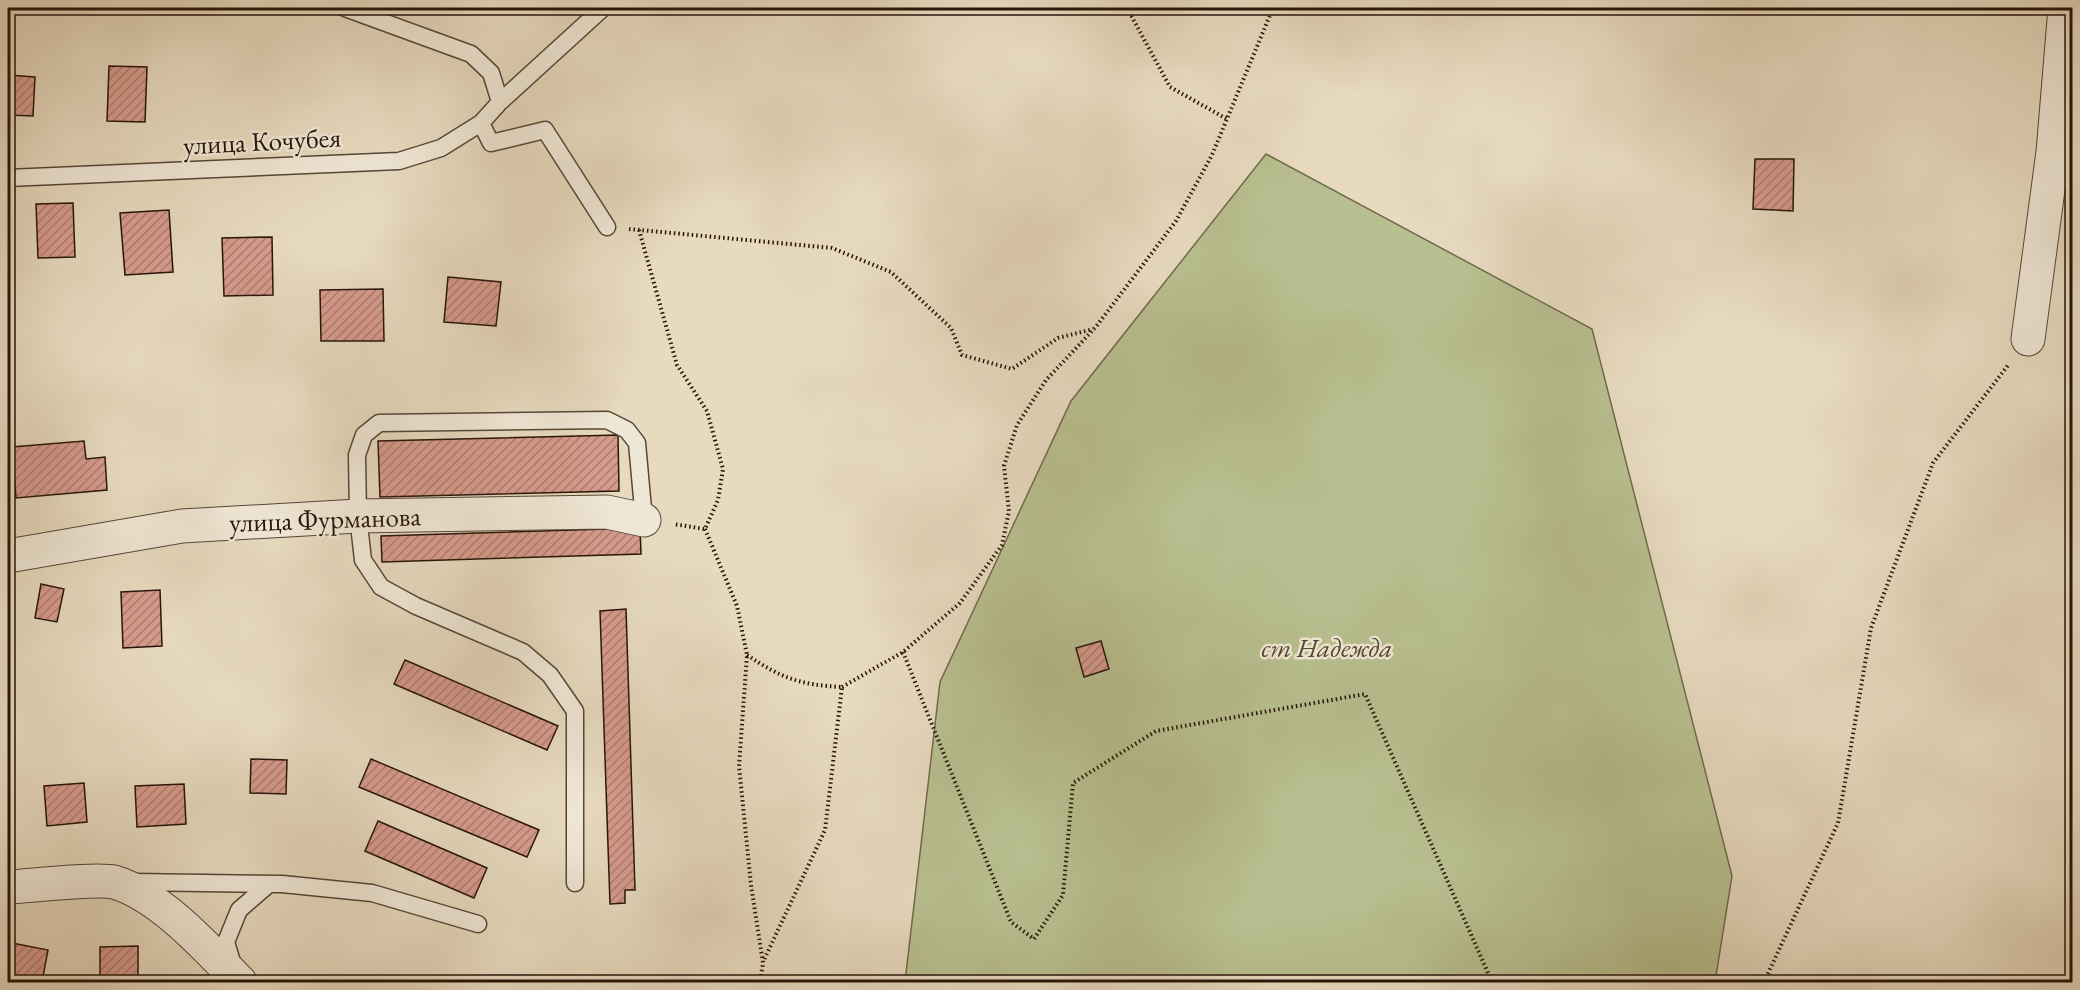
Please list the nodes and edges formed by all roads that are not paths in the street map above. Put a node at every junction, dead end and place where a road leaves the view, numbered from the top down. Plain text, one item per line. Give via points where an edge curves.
1 (345, 8) edge
2 (603, 8) edge
3 (2065, 8) edge
4 (500, 102) junction
5 (481, 123) junction
6 (8, 178) edge
7 (607, 227) road end
8 (2028, 339) road end
9 (358, 516) junction
10 (644, 520) joint
11 (8, 556) edge
12 (112, 882) junction
13 (575, 883) dead end
14 (269, 884) junction
15 (8, 887) edge
16 (478, 924) dead end
17 (238, 981) edge

1 - 4 lane via 471,54 491,73
2 - 4 lane, улица Кочубея
3 - 8 street via 2053,152
4 - 5 lane, улица Кочубея
5 - 6 lane, улица Кочубея via 441,148 399,161
5 - 7 lane via 491,143 545,130
9 - 10 street, улица Фурманова via 607,512
9 - 10 lane via 357,455 364,435 379,423 607,420 627,430 637,443
9 - 11 street, улица Фурманова via 182,526
9 - 13 lane via 363,560 381,587 523,652 550,675 575,711
12 - 14 lane
12 - 15 street
12 - 17 street via 138,893 193,933
14 - 16 lane via 372,894
14 - 17 lane via 239,910 226,942

